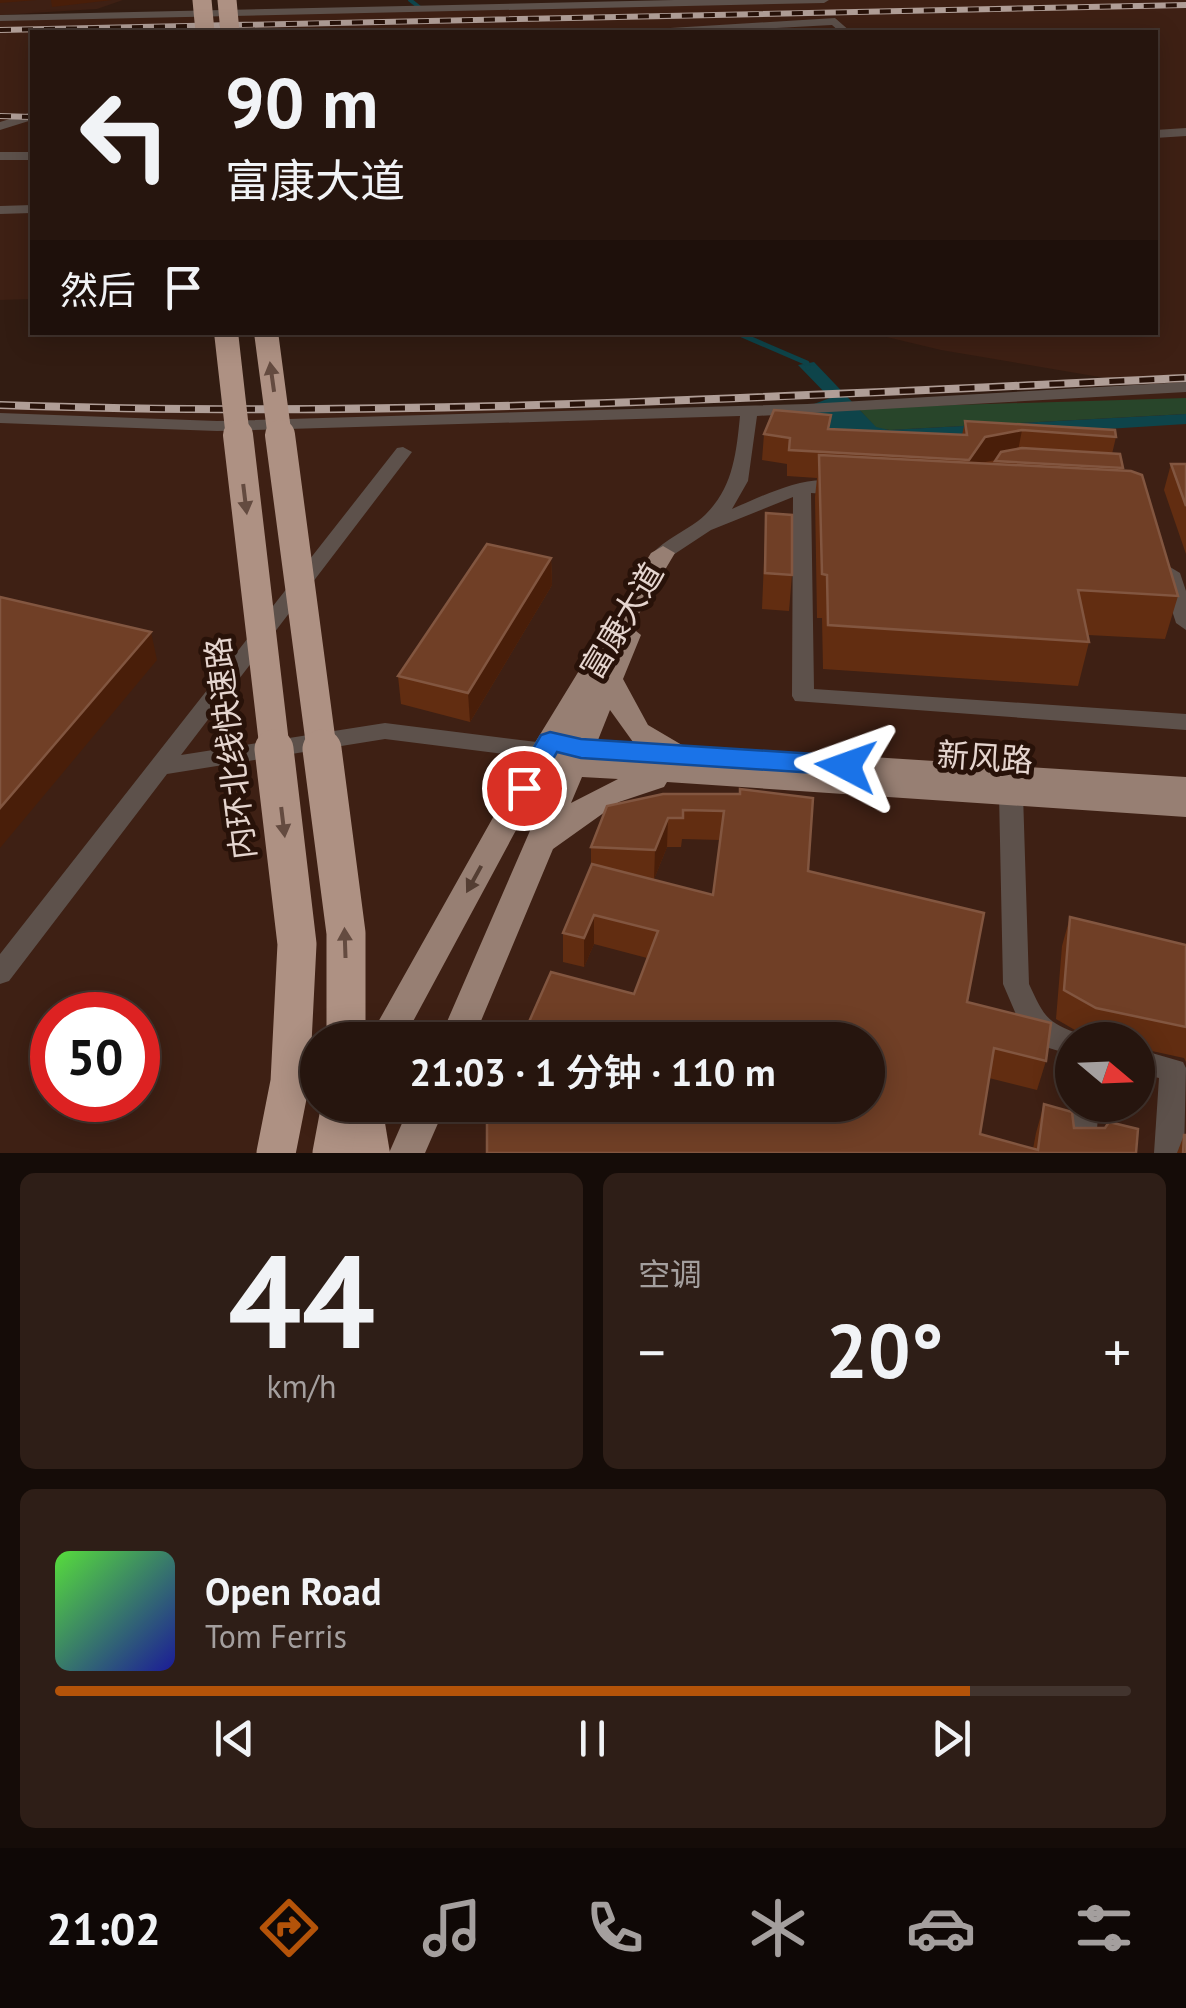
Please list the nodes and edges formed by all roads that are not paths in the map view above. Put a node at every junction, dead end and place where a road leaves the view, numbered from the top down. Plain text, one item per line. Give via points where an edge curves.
1 (202, 0) edge
2 (227, 0) edge
3 (824, 0) edge
4 (0, 18) edge
5 (205, 30) edge
6 (230, 30) edge
7 (687, 30) edge
8 (844, 30) edge
9 (30, 117) edge
10 (0, 126) edge
11 (1186, 132) edge
12 (1158, 134) edge
13 (0, 156) edge
14 (30, 156) edge
15 (30, 209) edge
16 (0, 210) edge
17 (226, 335) edge
18 (266, 335) edge
19 (1186, 387) edge
20 (750, 410) junction
21 (0, 418) edge
22 (403, 452) dead end
23 (802, 486) junction
24 (858, 490) edge
25 (708, 525) junction
26 (663, 552) junction
27 (1165, 556) edge
28 (1186, 623) edge
29 (610, 680) junction
30 (1186, 722) edge
31 (545, 750) junction
32 (578, 757) junction
33 (694, 765) junction
34 (159, 767) junction
35 (1186, 787) edge
36 (1011, 794) junction
37 (1186, 806) edge
38 (540, 846) junction
39 (0, 973) edge
40 (348, 1022) edge
41 (396, 1022) edge
42 (464, 1022) edge
43 (1055, 1039) edge
44 (1155, 1065) edge
45 (338, 1122) edge
46 (340, 1122) edge
47 (364, 1122) edge
48 (421, 1122) edge
49 (1083, 1122) edge
50 (276, 1153) edge
51 (323, 1153) edge
52 (332, 1153) edge
53 (368, 1153) edge
54 (407, 1153) edge
55 (1080, 1153) edge
56 (1169, 1153) edge

1 - 5 highway, bridge
2 - 6 highway, bridge
3 - 4 street
7 - 8 street via 836,21
9 - 10 street
11 - 12 street
13 - 14 street
15 - 16 street
17 -> 50 highway, 内环北线快速路, bridge via 297,944 290,1082
40 -> 18 highway, bridge via 346,934
19 - 20 street
20 - 21 street via 217,426
20 - 25 street via 745,471
22 - 34 street
23 - 24 street
23 - 25 street
23 - 30 street via 802,696
25 - 26 street
26 - 29 main road, 富康大道
26 - 31 main road, 富康大道
27 - 28 street
29 - 32 main road, 富康大道
29 - 33 main road via 632,729
31 - 32 main road, 新风路
31 - 34 street via 385,730
31 -> 41 main road, 富康大道
32 - 33 main road, 新风路
32 - 38 main road, 富康大道
33 - 35 main road, 新风路
33 - 36 main road, 新风路
33 - 38 main road via 587,804
34 - 39 street
36 - 37 main road, 新风路
36 - 43 street via 1016,984 1031,1018
38 - 42 main road, 富康大道
44 - 56 street via 1173,1070
45 - 52 highway, bridge
46 - 51 main road
47 - 53 highway
48 - 54 main road
49 - 55 street

